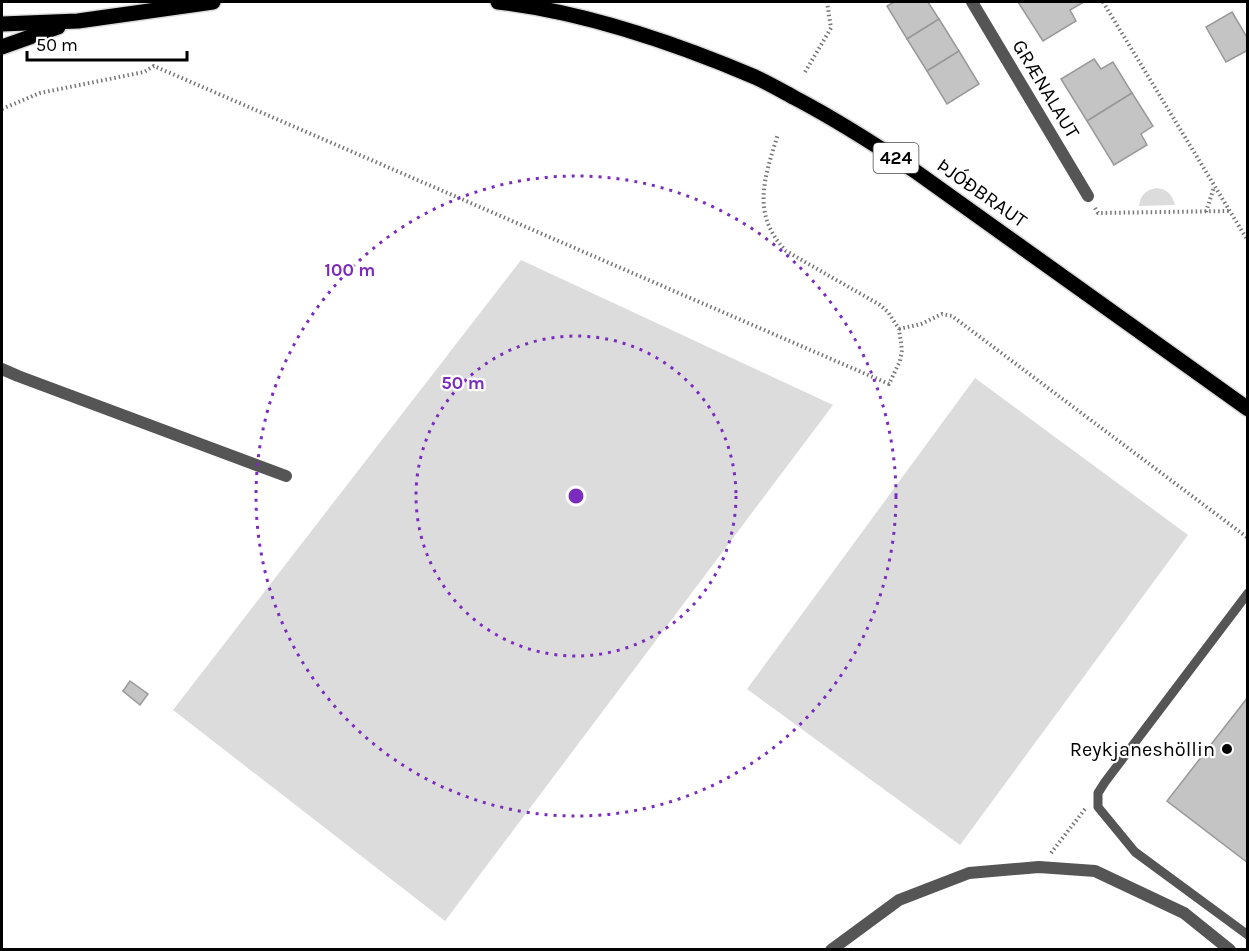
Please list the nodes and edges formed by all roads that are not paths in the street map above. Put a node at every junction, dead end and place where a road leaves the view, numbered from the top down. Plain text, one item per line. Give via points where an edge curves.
1 (213, 2) edge
2 (498, 2) edge
3 (972, 2) edge
4 (78, 21) junction
5 (2, 24) edge
6 (2, 46) edge
7 (1088, 196) road end
8 (2, 369) edge
9 (1248, 409) edge
10 (286, 476) dead end
11 (1248, 593) edge
12 (1248, 935) edge
13 (831, 950) edge
14 (1230, 950) edge

1 - 4 main road
2 - 9 main road, ÞJÓÐBRAUT / 424 via 631,32 756,77 827,115 915,171
3 - 7 street, GRÆNALAUT
4 - 5 main road
4 - 6 main road
8 - 10 street
11 - 12 lane via 1098,793 1098,807 1135,852
13 - 14 street via 898,900 969,873 1039,867 1095,871 1184,913

